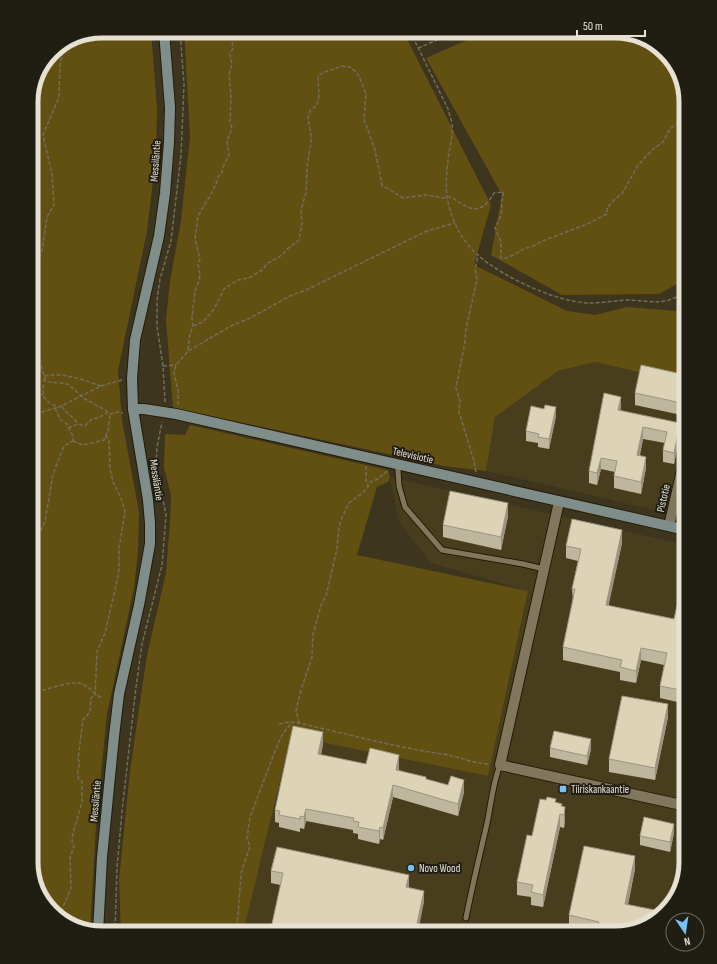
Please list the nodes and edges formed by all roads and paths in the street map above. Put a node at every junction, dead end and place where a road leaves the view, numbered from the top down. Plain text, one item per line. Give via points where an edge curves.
1 (165, 38) edge
2 (230, 38) edge
3 (413, 38) edge
4 (442, 38) edge
5 (418, 48) junction
6 (63, 52) edge
7 (679, 121) edge
8 (447, 197) junction
9 (455, 223) junction
10 (478, 255) junction
11 (38, 261) edge
12 (679, 296) edge
13 (193, 326) junction
14 (38, 337) edge
15 (188, 351) junction
16 (176, 365) junction
17 (163, 366) dead end
18 (38, 370) edge
19 (43, 371) junction
20 (45, 376) junction
21 (132, 378) junction
22 (101, 386) junction
23 (38, 392) edge
24 (43, 395) junction
25 (83, 396) junction
26 (62, 406) junction
27 (59, 407) junction
28 (55, 408) junction
29 (134, 411) junction
30 (108, 413) junction
31 (38, 414) edge
32 (110, 414) junction
33 (176, 414) junction
34 (78, 424) junction
35 (68, 428) junction
36 (106, 436) junction
37 (73, 441) junction
38 (365, 457) junction
39 (395, 463) junction
40 (475, 482) junction
41 (679, 483) edge
42 (368, 487) junction
43 (559, 502) junction
44 (669, 526) junction
45 (679, 528) edge
46 (38, 537) edge
47 (544, 569) junction
48 (38, 692) edge
49 (96, 695) junction
50 (104, 696) dead end
51 (292, 722) junction
52 (299, 723) junction
53 (279, 724) dead end
54 (500, 765) junction
55 (679, 804) edge
56 (62, 912) edge
57 (466, 918) dead end
58 (98, 926) edge
59 (236, 926) edge

1 - 21 street, Messiläntie via 170,108 165,193 159,236 135,340
2 - 13 path via 233,48 230,54 232,64 229,75 232,128 227,139 229,155 198,216 195,239 200,259 200,274 194,291
3 - 5 path
4 - 5 path
5 - 8 path via 452,122 446,181
6 - 11 path via 60,64 59,98 43,135 52,174 54,205 47,216 42,251
7 - 8 path via 670,129 663,142 638,165 622,194 607,208 606,214 601,218 504,259 501,258 501,242 495,228 502,209 502,192 494,193 486,205 473,209
8 - 9 path
8 - 13 path via 425,195 403,198 382,185 376,150 364,118 366,94 361,78 350,67 342,66 325,72 318,78 318,106 310,111 308,119 312,143 307,166 306,193 300,210 302,224 299,240 262,270 224,289 214,309 203,322
9 - 10 path
9 - 15 path via 427,231 290,296
10 - 12 path via 513,278 572,301 664,302
10 - 40 path via 475,269 477,279 456,388 460,401 459,412 474,461 477,476
13 - 15 path
14 - 19 path
15 - 16 path
16 - 17 path
16 - 33 path
18 - 19 path
19 - 20 path
20 - 22 path via 54,374
20 - 24 path
20 - 25 path via 46,381 68,384
21 - 22 path
21 - 29 street, Messiläntie
22 - 25 path
23 - 24 path
24 - 27 path via 50,404
25 - 26 path
25 - 30 path via 85,400
26 - 27 path
26 - 34 path
27 - 28 path
28 - 31 path
28 - 35 path
29 - 32 path via 127,414
29 - 33 street, Televisiotie via 144,408
29 - 58 street, Messiläntie via 148,500 150,544 119,694 102,857
30 - 32 path
30 - 34 path via 92,419 85,426
32 - 36 path
33 - 38 street, Televisiotie
34 - 35 path
35 - 37 path
36 - 37 path via 104,440 82,445
36 - 49 path via 109,440 113,482 125,512 117,581 105,633 97,652
37 - 46 path via 64,446 53,474 45,521
38 - 39 street, Televisiotie
38 - 42 path
39 - 40 street, Televisiotie
39 - 42 path via 378,479 370,482
39 - 47 lane via 398,470 398,486 405,507 442,550
40 - 43 street, Televisiotie
41 - 44 street, Pistotie
42 - 52 path via 350,503 341,520 338,549 313,634 312,657 300,690 296,710
43 - 44 street, Televisiotie
43 - 47 street
44 - 45 street, Televisiotie
47 - 54 street
48 - 49 path via 78,683 87,686
49 - 50 path
49 - 56 path via 91,698 90,712 83,720 77,774 82,782 82,802 73,833 74,846 70,858 71,888
51 - 52 path
51 - 53 path
51 - 59 path via 282,735 250,817 247,839 250,846 241,873
52 - 54 path via 468,761
54 - 55 street
54 - 57 lane via 495,777

